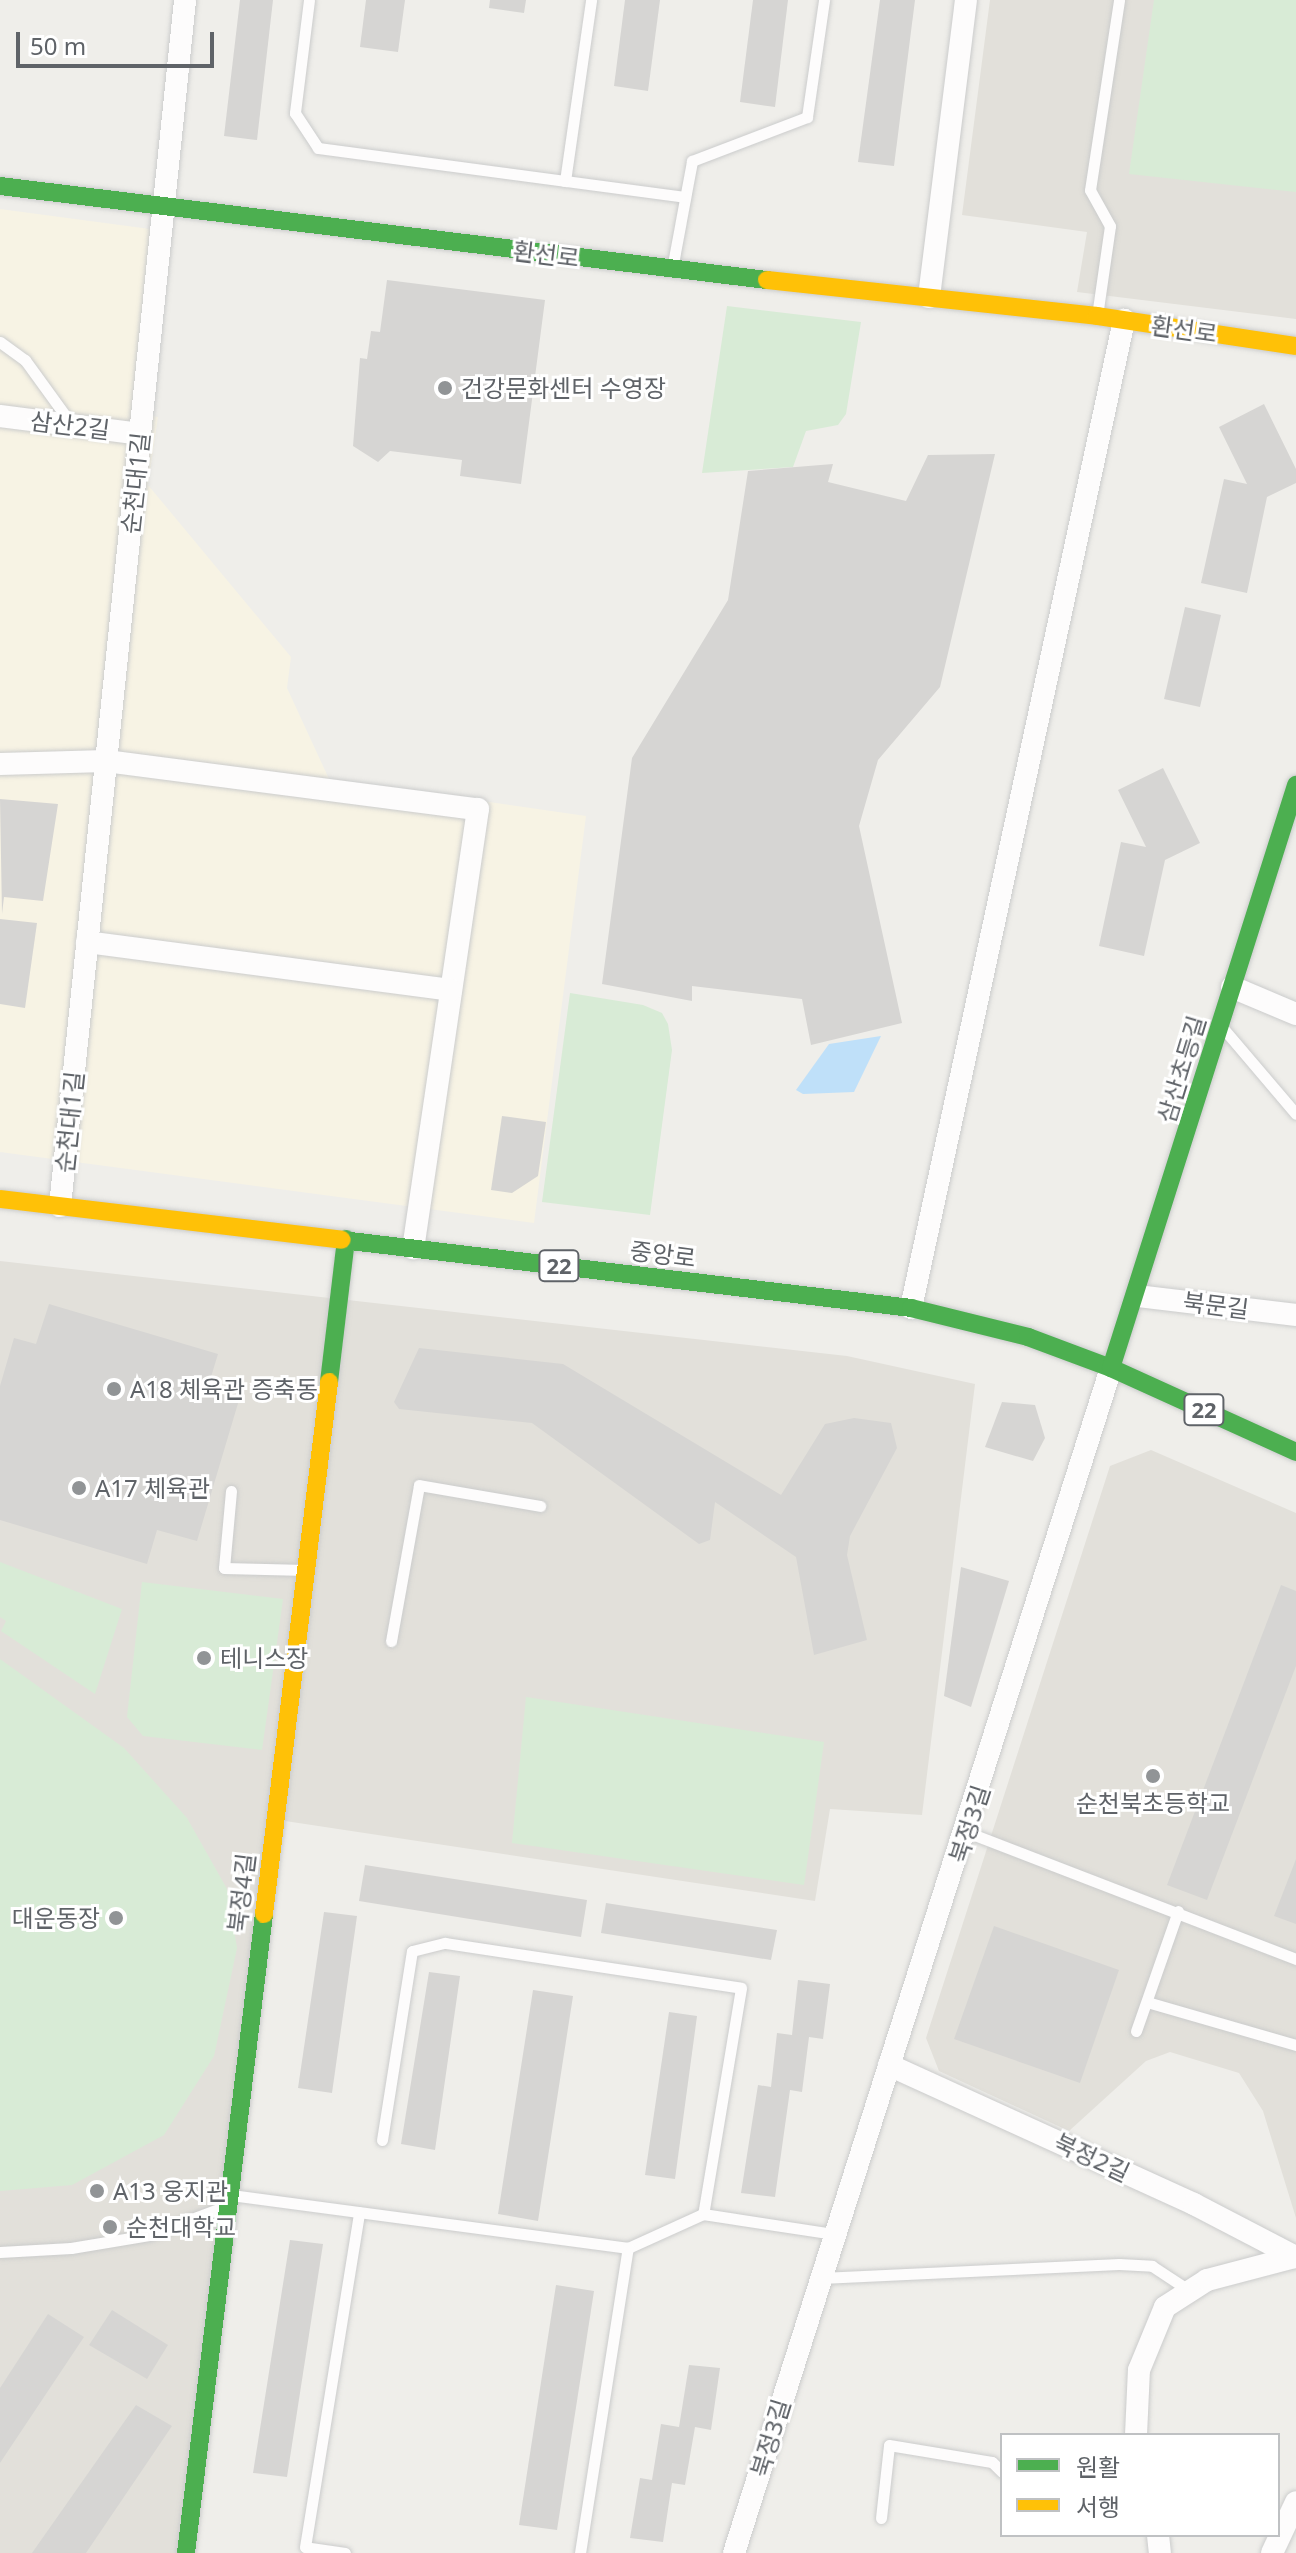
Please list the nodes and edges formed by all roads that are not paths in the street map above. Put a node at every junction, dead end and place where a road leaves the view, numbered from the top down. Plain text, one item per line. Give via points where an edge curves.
1 (185, 0) edge
2 (309, 0) edge
3 (591, 0) edge
4 (824, 0) edge
5 (966, 0) edge
6 (1119, 0) edge
7 (565, 181) junction
8 (0, 186) edge
9 (685, 197) junction
10 (164, 205) junction
11 (672, 270) junction
12 (929, 297) junction
13 (1097, 316) junction
14 (1124, 320) junction
15 (0, 342) edge
16 (1296, 346) edge
17 (0, 416) edge
18 (72, 425) junction
19 (140, 434) junction
20 (106, 761) junction
21 (0, 764) edge
22 (1296, 785) edge
23 (87, 942) junction
24 (1232, 987) junction
25 (451, 990) junction
26 (1296, 1014) edge
27 (1219, 1023) junction
28 (1296, 1114) edge
29 (0, 1199) edge
30 (60, 1206) junction
31 (346, 1239) junction
32 (413, 1248) junction
33 (1137, 1296) junction
34 (911, 1308) junction
35 (1296, 1315) edge
36 (1111, 1368) junction
37 (1296, 1452) edge
38 (231, 1491) dead end
39 (540, 1506) dead end
40 (306, 1570) junction
41 (391, 1641) dead end
42 (967, 1832) junction
43 (1178, 1911) junction
44 (1296, 1959) edge
45 (1147, 2002) junction
46 (1136, 2031) dead end
47 (1296, 2045) edge
48 (889, 2065) junction
49 (382, 2140) dead end
50 (226, 2201) junction
51 (359, 2212) junction
52 (703, 2214) junction
53 (834, 2234) junction
54 (628, 2248) junction
55 (0, 2252) edge
56 (1293, 2258) edge
57 (820, 2278) junction
58 (1187, 2289) junction
59 (1136, 2433) edge
60 (1000, 2470) edge
61 (1296, 2502) edge
62 (881, 2518) dead end
63 (1280, 2536) edge
64 (186, 2553) edge
65 (345, 2553) edge
66 (580, 2553) edge
67 (734, 2553) edge

1 - 10 street
2 - 7 lane via 295,113 318,148
3 - 7 lane
4 - 9 lane via 807,117 692,161
5 - 12 street
6 - 13 lane via 1090,190 1110,226
7 - 9 lane
8 - 10 street, 환선로
9 - 11 lane
10 - 11 street, 환선로
10 - 19 street, 순천대1길
11 - 12 street, 환선로
12 - 13 street, 환선로
13 - 14 street, 환선로
14 - 16 street, 환선로
14 - 34 street
15 - 18 lane via 25,360
17 - 18 street, 삼산2길
18 - 19 street, 삼산2길
19 - 20 street, 순천대1길
20 - 21 street
20 - 23 street, 순천대1길
20 - 25 street via 478,809
22 - 24 street, 삼산초등길
23 - 25 street
23 - 30 street, 순천대1길
24 - 26 street
24 - 27 street, 삼산초등길
25 - 32 street
27 - 28 lane
27 - 33 street, 삼산초등길
29 - 30 street, 중앙로 / 22
30 - 31 street, 중앙로 / 22
31 - 32 street, 중앙로 / 22
31 - 40 street, 북정4길
32 - 34 street, 중앙로 / 22
33 - 35 street, 북문길
33 - 36 street, 삼산초등길
34 - 36 street, 중앙로 / 22 via 1028,1337
36 - 37 street, 중앙로 / 22
36 - 42 street, 북정3길
38 - 40 lane via 224,1568
39 - 41 lane via 419,1485
40 - 50 street, 북정4길
42 - 43 lane
42 - 48 street, 북정3길
43 - 44 lane
43 - 45 lane
45 - 46 lane
45 - 47 lane
48 - 53 street, 북정3길
48 - 56 street, 북정2길 via 1194,2204
49 - 52 lane via 412,1951 445,1943 741,1988
50 - 51 lane
50 - 55 lane via 149,2235 71,2248
50 - 64 street, 북정4길
51 - 54 lane
51 - 65 lane via 305,2547
52 - 53 lane
52 - 54 lane
53 - 57 street, 북정3길
54 - 66 lane
56 - 58 street, 북정2길
57 - 58 lane via 1119,2264 1152,2266
57 - 67 street, 북정3길
58 - 59 street via 1165,2307 1139,2370
60 - 62 lane via 992,2462 889,2445
61 - 63 street

